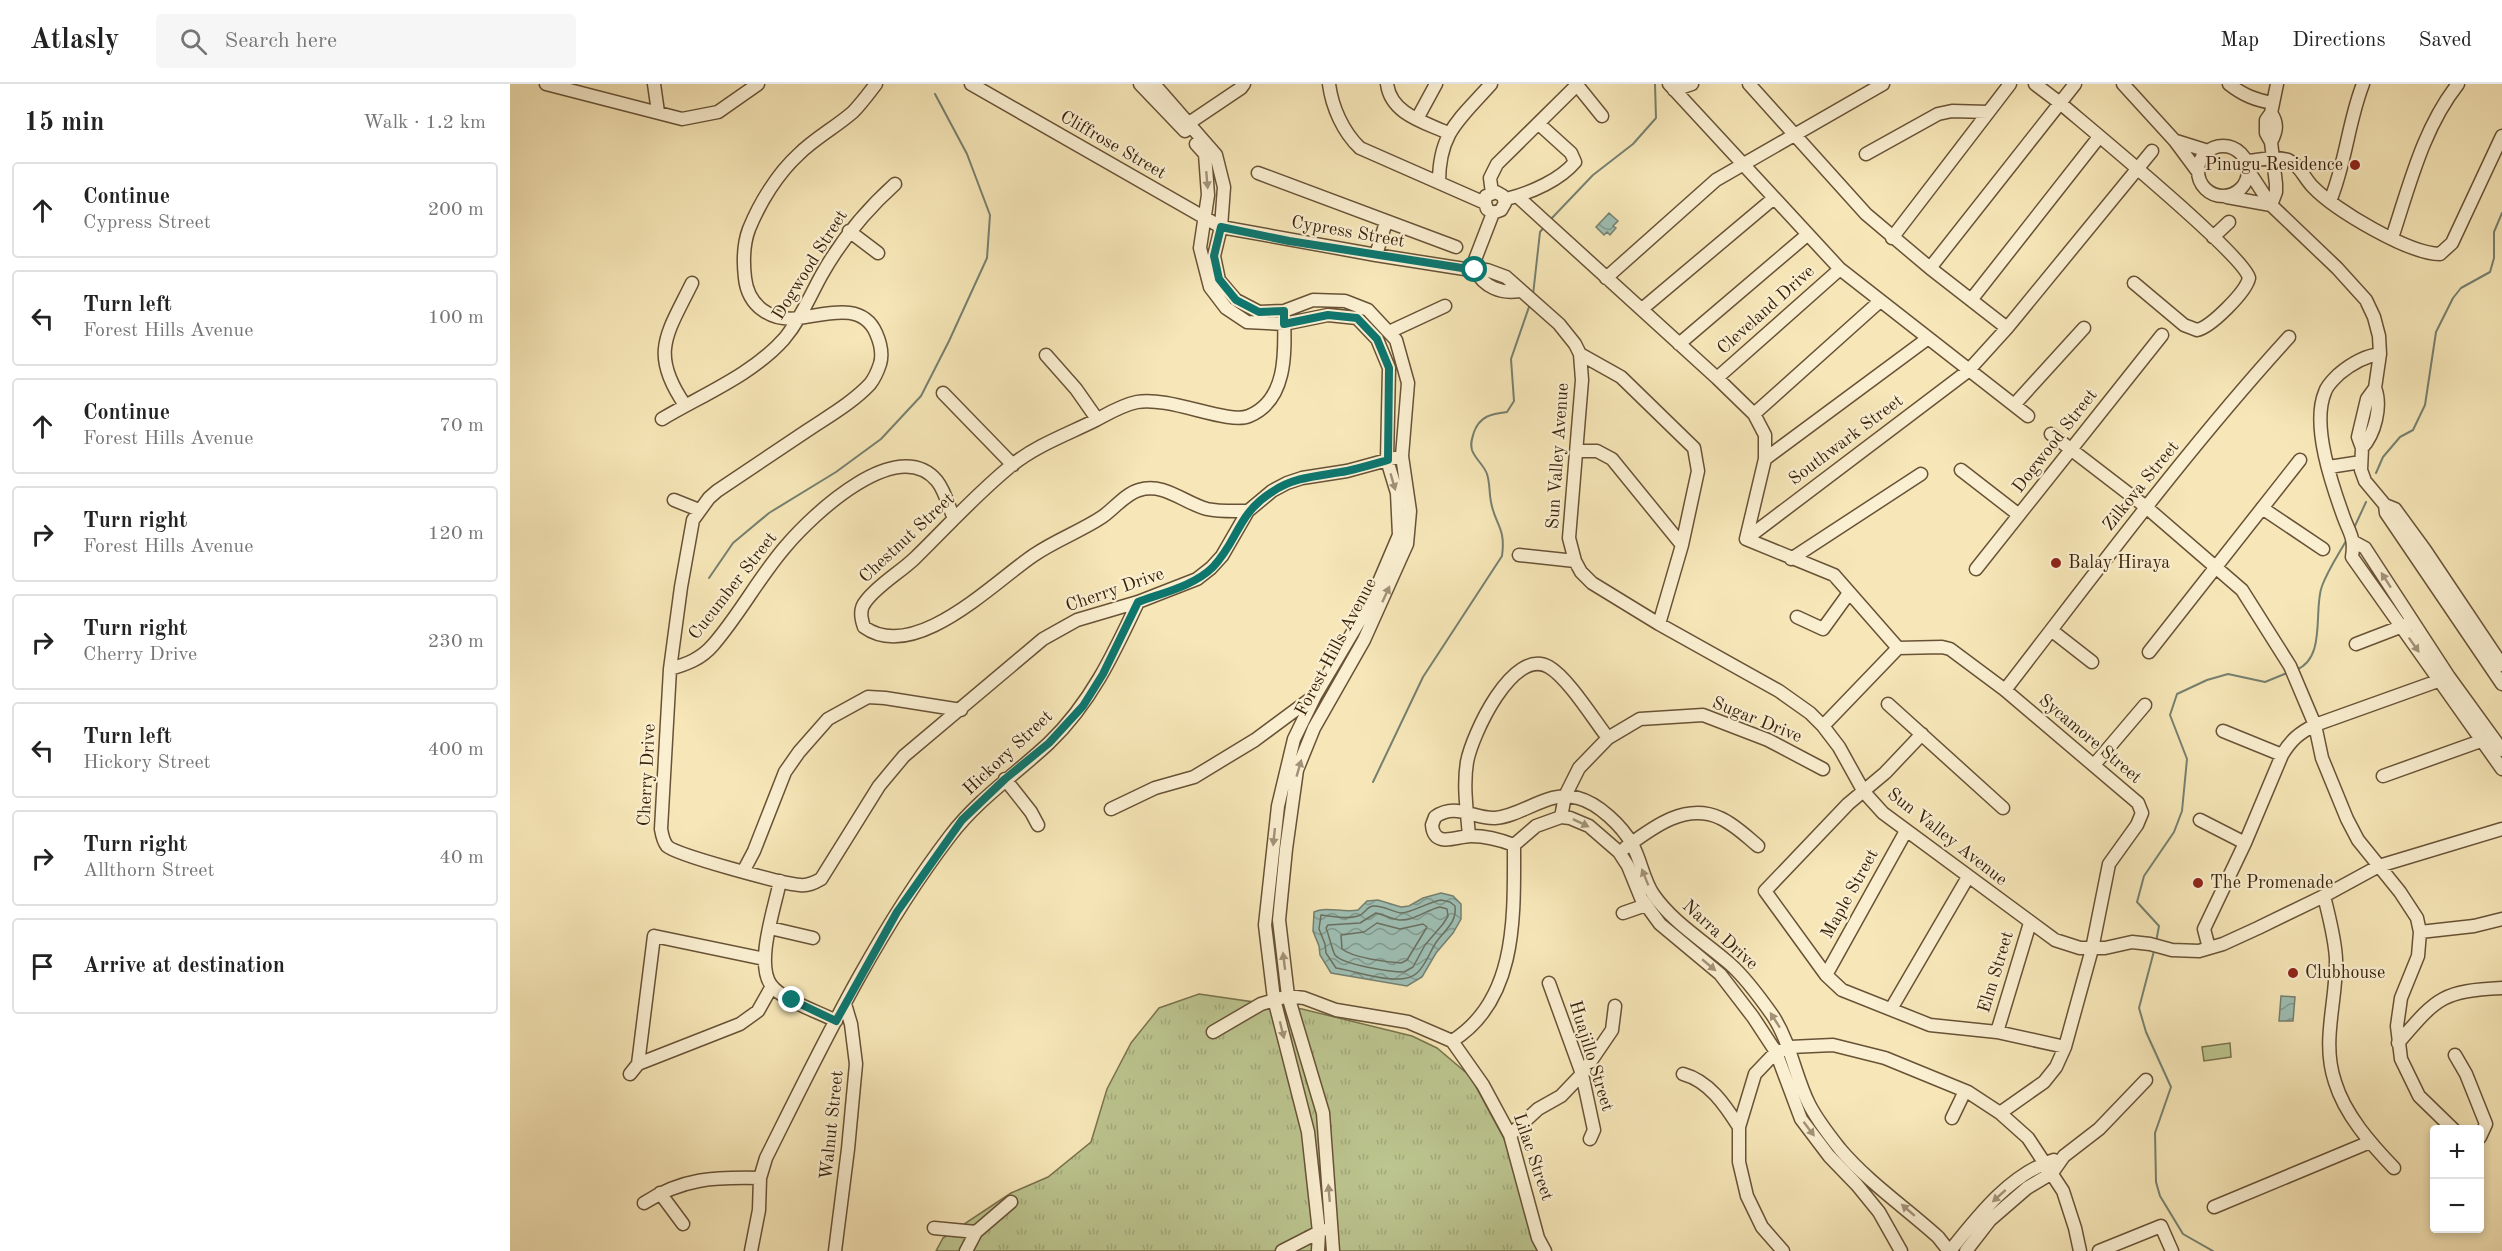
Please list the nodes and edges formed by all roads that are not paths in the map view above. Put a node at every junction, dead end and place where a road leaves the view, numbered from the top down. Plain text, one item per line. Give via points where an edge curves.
1 (546, 84) edge
2 (654, 84) edge
3 (758, 84) edge
4 (876, 84) edge
5 (971, 84) edge
6 (1140, 84) edge
7 (1154, 84) edge
8 (1244, 84) edge
9 (1329, 84) edge
10 (1387, 84) edge
11 (1436, 84) edge
12 (1491, 84) edge
13 (1577, 84) edge
14 (1692, 84) edge
15 (1749, 84) edge
16 (1883, 84) edge
17 (2010, 84) edge
18 (2035, 84) edge
19 (2075, 84) edge
20 (2122, 84) edge
21 (2229, 84) edge
22 (2277, 84) edge
23 (2363, 84) edge
24 (2458, 84) edge
25 (1672, 87) edge
26 (1867, 87) edge
27 (590, 89) edge
28 (2060, 103) junction
29 (2272, 108) junction
30 (658, 112) junction
31 (1988, 112) junction
32 (1602, 116) dead end
33 (1417, 119) junction
34 (1189, 123) junction
35 (1539, 124) junction
36 (1448, 133) junction
37 (1796, 135) junction
38 (2502, 136) edge
39 (2099, 137) junction
40 (2175, 141) junction
41 (2152, 151) dead end
42 (2208, 151) junction
43 (1866, 154) dead end
44 (2273, 158) junction
45 (1741, 164) junction
46 (2247, 165) junction
47 (2137, 170) junction
48 (2198, 172) junction
49 (1258, 173) dead end
50 (1439, 182) junction
51 (895, 184) dead end
52 (2226, 196) junction
53 (1510, 197) junction
54 (1774, 198) junction
55 (2330, 201) junction
56 (1490, 203) junction
57 (2271, 206) junction
58 (1206, 220) junction
59 (1386, 222) junction
60 (2229, 222) dead end
61 (1221, 227) junction
62 (849, 231) junction
63 (1807, 235) junction
64 (2213, 237) junction
65 (1892, 238) junction
66 (2392, 238) junction
67 (1456, 247) dead end
68 (878, 253) dead end
69 (1376, 255) junction
70 (1930, 268) junction
71 (1840, 269) junction
72 (1473, 270) junction
73 (1606, 278) junction
74 (692, 283) dead end
75 (2134, 283) dead end
76 (1523, 294) junction
77 (1971, 300) junction
78 (1879, 302) junction
79 (1445, 306) dead end
80 (1641, 309) junction
81 (1284, 311) junction
82 (799, 318) junction
83 (1284, 324) junction
84 (2007, 328) junction
85 (2084, 328) dead end
86 (1389, 332) junction
87 (2162, 335) dead end
88 (2289, 337) dead end
89 (1927, 339) junction
90 (1679, 344) junction
91 (1580, 354) junction
92 (2380, 354) junction
93 (1046, 355) dead end
94 (1968, 370) junction
95 (1717, 378) junction
96 (943, 393) dead end
97 (685, 405) junction
98 (2014, 405) junction
99 (1754, 414) junction
100 (2028, 416) dead end
101 (662, 419) dead end
102 (1097, 419) junction
103 (2051, 434) dead end
104 (2072, 449) junction
105 (1577, 451) junction
106 (1402, 456) junction
107 (1765, 459) junction
108 (1388, 460) junction
109 (2300, 460) dead end
110 (2361, 462) junction
111 (1013, 465) junction
112 (2329, 467) junction
113 (1961, 470) dead end
114 (1921, 474) dead end
115 (674, 500) dead end
116 (2385, 505) junction
117 (2146, 507) junction
118 (2262, 508) junction
119 (699, 510) junction
120 (1248, 511) junction
121 (2019, 515) junction
122 (954, 519) junction
123 (1746, 539) junction
124 (2353, 540) junction
125 (1682, 545) junction
126 (2323, 549) dead end
127 (1519, 555) dead end
128 (1791, 559) junction
129 (1575, 561) junction
130 (2217, 568) junction
131 (1976, 569) dead end
132 (1849, 592) junction
133 (1138, 602) junction
134 (1797, 617) dead end
135 (2413, 622) junction
136 (1659, 624) junction
137 (2401, 627) junction
138 (2051, 630) junction
139 (2356, 644) dead end
140 (1898, 648) junction
141 (2149, 652) dead end
142 (2092, 662) dead end
143 (2502, 665) edge
144 (670, 669) junction
145 (2444, 678) junction
146 (2502, 684) edge
147 (2005, 690) junction
148 (1315, 696) junction
149 (1328, 700) junction
150 (1888, 704) dead end
151 (2145, 705) dead end
152 (961, 710) junction
153 (2315, 725) junction
154 (1823, 726) junction
155 (2223, 731) dead end
156 (1922, 734) junction
157 (1608, 738) junction
158 (2487, 738) junction
159 (2502, 750) edge
160 (2282, 755) junction
161 (2094, 765) junction
162 (1823, 769) dead end
163 (2502, 769) edge
164 (2383, 776) dead end
165 (1005, 779) junction
166 (1864, 792) junction
167 (1565, 796) junction
168 (2003, 808) dead end
169 (1111, 809) dead end
170 (1522, 810) junction
171 (1467, 811) junction
172 (1500, 817) junction
173 (1561, 817) junction
174 (2200, 820) dead end
175 (1038, 825) dead end
176 (2502, 829) edge
177 (1906, 831) junction
178 (1528, 833) junction
179 (1470, 836) junction
180 (1500, 840) junction
181 (1632, 843) junction
182 (2245, 843) junction
183 (1514, 845) junction
184 (1758, 846) dead end
185 (1619, 852) junction
186 (2379, 866) junction
187 (744, 870) junction
188 (1968, 878) junction
189 (780, 881) junction
190 (2324, 896) junction
191 (1646, 905) junction
192 (1623, 913) dead end
193 (2502, 919) edge
194 (2030, 923) junction
195 (770, 928) junction
196 (2420, 932) junction
197 (813, 939) dead end
198 (2209, 948) junction
199 (2092, 949) junction
200 (764, 959) junction
201 (1826, 975) junction
202 (1549, 983) dead end
203 (772, 986) junction
204 (2502, 988) edge
205 (1288, 996) junction
206 (1274, 999) junction
207 (845, 1004) junction
208 (1615, 1006) dead end
209 (1891, 1009) junction
210 (836, 1021) junction
211 (1213, 1032) dead end
212 (1996, 1032) junction
213 (1452, 1041) junction
214 (2398, 1043) junction
215 (1790, 1047) junction
216 (2065, 1047) junction
217 (1776, 1052) junction
218 (2455, 1055) dead end
219 (638, 1064) junction
220 (630, 1074) dead end
221 (1582, 1074) junction
222 (1683, 1074) dead end
223 (2146, 1080) dead end
224 (1965, 1091) junction
225 (2000, 1113) junction
226 (1952, 1118) dead end
227 (2449, 1125) edge
228 (1739, 1126) junction
229 (2484, 1128) edge
230 (1510, 1135) junction
231 (1590, 1139) dead end
232 (2370, 1142) junction
233 (2049, 1167) junction
234 (2394, 1168) dead end
235 (760, 1178) junction
236 (660, 1192) junction
237 (1011, 1202) dead end
238 (644, 1203) dead end
239 (2214, 1207) dead end
240 (683, 1224) dead end
241 (1332, 1225) junction
242 (934, 1228) dead end
243 (976, 1232) junction
244 (1319, 1232) junction
245 (751, 1251) edge
246 (835, 1251) edge
247 (966, 1251) edge
248 (1282, 1251) edge
249 (1318, 1251) edge
250 (1333, 1251) edge
251 (1545, 1251) edge
252 (1782, 1251) edge
253 (1901, 1251) edge
254 (1950, 1251) edge
255 (1966, 1251) edge
256 (2080, 1251) edge
257 (2099, 1251) edge
258 (2172, 1251) edge

1 - 27 street
2 - 30 street
3 - 30 street via 711,115 682,119
4 - 82 street, Cherry Drive via 854,111 798,154 766,194 749,230 742,258 749,296 757,308 772,316
5 - 58 street, Cliffrose Street
6 -> 58 street, Forest Hills Avenue via 1205,154
7 - 34 street, Forest Hills Avenue
8 - 34 street
9 - 50 street via 1330,96 1348,138 1360,148
10 - 33 street via 1392,101
11 - 33 street
12 - 36 street
13 - 32 street
13 - 35 street
14 - 25 street
15 - 37 street
16 - 26 street
17 - 31 street
18 - 28 street
19 - 28 street
20 - 40 street
21 - 29 street
22 - 29 street
23 - 55 street
24 - 66 street via 2430,132
25 - 45 street
26 - 37 street
27 - 30 street
28 - 39 street
28 - 70 street
29 - 44 street via 2276,120 2271,142
31 - 43 street via 1938,114
31 - 65 street
33 - 36 street
34 - 61 street, Forest Hills Avenue via 1216,155 1224,187
35 - 53 street via 1571,153 1575,162 1539,188
35 - 56 street via 1497,164 1490,178
36 - 50 street via 1440,152
37 - 45 street
37 - 65 street via 1844,192
38 - 66 street via 2446,250 2440,254 2426,253
39 - 47 street
39 - 77 street
40 - 42 street
40 - 48 street
41 - 47 street, Southwark Street
42 - 46 street via 2230,147 2242,155
42 - 48 street
44 - 46 street
44 - 55 street via 2296,165
44 - 57 street via 2276,192
45 - 54 street
45 - 73 street via 1716,180
46 - 52 street via 2245,184
46 - 57 street
47 - 64 street
47 - 84 street, Southwark Street
48 - 52 street via 2207,190
49 - 59 street
50 - 56 street
51 - 62 street, Dogwood Street
52 - 57 street
53 - 56 street via 1499,193
53 - 56 street via 1504,207
53 - 73 street via 1539,217
54 - 63 street
54 - 80 street
55 - 66 street
56 - 72 street
57 - 92 street via 2344,274 2366,300 2379,336
58 - 61 street, Cliffrose Street
58 - 83 street, Forest Hills Avenue via 1200,248 1210,286 1226,308 1247,322
59 - 67 street
59 - 69 street
60 - 64 street
61 - 69 street, Cypress Street
61 - 81 street, Forest Hills Avenue via 1214,256 1219,279 1236,300 1259,312
62 - 68 street
62 - 82 street, Dogwood Street
63 - 71 street
63 - 90 street
64 - 75 street via 2249,278 2245,289 2204,329 2190,329
65 - 70 street
69 - 72 street, Cypress Street
70 - 77 street
71 - 78 street
71 - 95 street, Cleveland Drive
72 - 76 street via 1498,290
72 - 76 street via 1506,277
73 - 80 street
74 - 97 street via 664,347 668,375
76 - 91 street via 1568,334
77 - 84 street
78 - 89 street
78 - 99 street
79 - 86 street
80 - 90 street
81 - 83 street, Chestnut Street
81 - 86 street, Forest Hills Avenue via 1313,300 1345,301 1368,310
82 - 97 street, Dogwood Street via 785,338 754,366
82 - 119 street, Cherry Drive via 842,311 858,315 873,327 880,344 881,363 871,382 848,403 717,491
83 - 102 street, Chestnut Street via 1282,374 1263,407 1248,417 1232,418 1169,402 1138,402
83 - 108 street, Forest Hills Avenue via 1328,315 1357,318 1377,339 1389,368
84 - 94 street, Southwark Street
85 - 98 street
86 - 106 street, Forest Hills Avenue via 1396,340 1407,383
87 - 104 street, Dogwood Street
88 - 117 street, Zilkova Street
89 - 94 street
89 - 107 street
90 - 95 street
91 - 105 street, Sun Valley Avenue
91 - 125 street via 1621,377 1694,447 1698,471
92 - 110 street via 2376,388 2379,400 2369,415 2371,439 2362,448
92 - 112 street via 2346,368 2325,390 2320,420
93 - 102 street via 1077,388
94 - 98 street
94 - 123 street, Southwark Street
95 - 99 street
96 - 111 street
97 - 101 street, Dogwood Street
98 - 100 street
99 - 107 street via 1765,435
102 - 111 street, Chestnut Street
103 - 104 street
104 - 117 street
104 - 121 street, Dogwood Street
105 - 125 street via 1597,452 1612,459
105 - 129 street, Sun Valley Avenue via 1569,538
106 - 108 street, Cherry Drive
149 -> 106 street, Forest Hills Avenue via 1364,639 1407,544 1410,511
107 - 123 street
108 - 120 street, Cherry Drive via 1294,481 1272,491
108 -> 148 street, Forest Hills Avenue via 1397,493 1399,535 1370,603
109 - 118 street
110 - 112 street
110 - 116 street via 2365,481
111 - 122 street, Chestnut Street
112 - 124 street
113 - 121 street
114 - 128 street
115 - 119 street
116 - 143 street via 2395,509 2425,549
116 - 146 street via 2386,513
117 - 130 street
117 - 138 street, Zilkova Street
118 - 126 street
118 - 130 street
119 - 144 street, Cherry Drive via 693,520
120 - 122 street, Chestnut Street via 1207,508 1157,488 1135,490 1099,519 1033,556 958,614 899,636 882,636 864,627 861,618 866,601
120 - 133 street, Cherry Drive via 1211,568 1197,579
121 - 131 street, Dogwood Street
122 - 144 street, Cucumber Street via 938,482 926,472 914,466 884,469 824,509 788,544 712,646 693,662
123 - 128 street
135 -> 124 street via 2365,548
124 - 137 street via 2352,557
125 - 136 street
127 - 129 street
128 - 132 street via 1834,575
129 - 136 street, Sun Valley Avenue via 1592,582
130 - 141 street
130 - 153 street via 2242,590 2290,666
132 - 134 street via 1823,629
132 - 140 street
133 - 152 street, Cherry Drive via 1077,620 1043,639
133 - 165 street, Hickory Street via 1083,706 1049,743
135 - 137 street
135 - 145 street
136 - 154 street, Sun Valley Avenue via 1779,691
137 - 139 street
137 -> 145 street
138 - 142 street
138 - 147 street, Zilkova Street
140 - 147 street, Sycamore Street via 1950,649
140 - 154 street
144 - 187 street, Cherry Drive via 662,837 667,846 687,856
145 - 153 street
145 - 158 street
147 - 161 street, Sycamore Street
148 - 149 street
148 - 169 street via 1255,740 1194,777 1155,788
148 -> 206 street, Forest Hills Avenue via 1294,739 1278,806 1265,924
205 -> 149 street, Forest Hills Avenue via 1279,920 1286,849 1297,770
150 - 156 street
151 - 161 street
152 - 187 street via 868,697 828,719 785,772
152 - 189 street, Cherry Drive via 904,756 879,786 821,879 810,885
153 - 160 street via 2298,733
153 - 186 street via 2322,758 2347,819
154 - 166 street, Sun Valley Avenue
155 - 160 street
156 - 166 street
156 - 168 street
157 - 162 street, Sugar Drive via 1640,719 1703,715 1768,740
157 - 167 street, Sugar Drive via 1579,768
157 - 171 street via 1548,666 1535,663 1523,668 1510,678 1490,706 1477,736 1468,760
158 - 159 street
158 - 163 street
158 - 164 street
160 - 182 street
161 - 199 street, Sycamore Street via 2138,803 2142,813 2138,825 2109,864
165 - 175 street
165 - 207 street, Hickory Street via 948,839 897,912
166 - 177 street, Sun Valley Avenue
166 - 201 street via 1765,891
167 - 170 street
167 - 173 street, Sugar Drive
167 - 181 street, Narra Drive via 1578,797 1595,806
170 - 172 street
170 - 178 street
171 - 172 street via 1483,817
171 - 179 street
171 - 179 street via 1440,814 1432,830 1441,839
172 - 180 street
173 - 178 street
173 -> 185 street, Narra Drive via 1589,826
174 - 182 street
176 - 186 street, Sun Valley Avenue
177 - 188 street, Sun Valley Avenue
177 - 201 street, Maple Street
178 - 183 street
179 - 180 street
180 - 183 street
181 - 184 street via 1670,819 1704,814 1731,824
181 - 185 street
215 -> 181 street, Narra Drive via 1773,1016 1738,973 1672,918 1652,893
182 - 198 street via 2204,929
183 - 213 street via 1514,895 1505,969 1483,1014 1469,1031
185 - 191 street, Narra Drive
186 - 190 street, Sun Valley Avenue
186 - 196 street via 2410,905
187 - 189 street, Cherry Drive
188 - 194 street, Sun Valley Avenue
188 - 209 street
189 - 195 street
190 - 198 street, Sun Valley Avenue
190 - 232 street via 2336,961 2329,1056 2335,1083
191 - 192 street
191 -> 217 street, Narra Drive via 1660,924 1720,974
193 - 196 street
194 - 199 street, Sun Valley Avenue via 2055,939
194 - 212 street, Elm Street
195 - 197 street
195 - 200 street
196 - 214 street via 2418,956 2401,998
198 - 199 street, Sun Valley Avenue via 2172,951 2133,942
199 - 216 street, Sycamore Street
200 - 203 street
200 - 219 street via 654,936
201 - 209 street via 1842,990
202 - 221 street, Huajillo Street
203 - 210 street
203 - 219 street via 758,1011 740,1024
204 - 214 street via 2444,997
205 - 206 street
205 - 213 street via 1336,1010 1408,1022
241 -> 205 street, Forest Hills Avenue via 1323,1113
206 - 211 street
206 -> 244 street, Forest Hills Avenue via 1308,1132
207 - 210 street, Hickory Street
207 - 246 street, Walnut Street via 856,1064
208 - 221 street via 1612,1030
209 - 212 street via 1930,1025
210 - 235 street, Hickory Street via 766,1158
212 - 216 street
213 - 230 street, Lilac Street via 1483,1085
214 - 227 street via 2401,1059 2419,1096
215 - 217 street
215 - 224 street via 1833,1045 1886,1058
254 -> 215 street, Narra Drive via 1841,1150 1809,1103
216 - 225 street, Sycamore Street via 2044,1082
217 - 228 street via 1755,1074
217 -> 253 street, Narra Drive via 1802,1119 1879,1212
218 - 229 street via 2486,1124
219 - 220 street
221 - 230 street via 1561,1096 1538,1109
221 - 231 street, Huajillo Street via 1594,1130
222 - 228 street via 1696,1078 1726,1105
223 - 233 street via 2099,1129
224 - 225 street
224 - 226 street
225 - 233 street via 2028,1138
228 - 252 street via 1739,1162 1747,1196 1762,1227
230 - 251 street, Lilac Street
232 - 234 street
232 - 239 street
233 -> 254 street via 2019,1178 1982,1212
233 - 255 street via 1990,1220
233 - 256 street via 2063,1191
235 - 236 street via 703,1179
235 - 245 street, Hickory Street
236 - 238 street
236 - 240 street
237 - 243 street
241 - 244 street
241 - 250 street, Forest Hills Avenue
242 - 243 street
243 - 247 street
244 - 248 street
244 - 249 street, Forest Hills Avenue
257 - 258 street via 2161,1226

